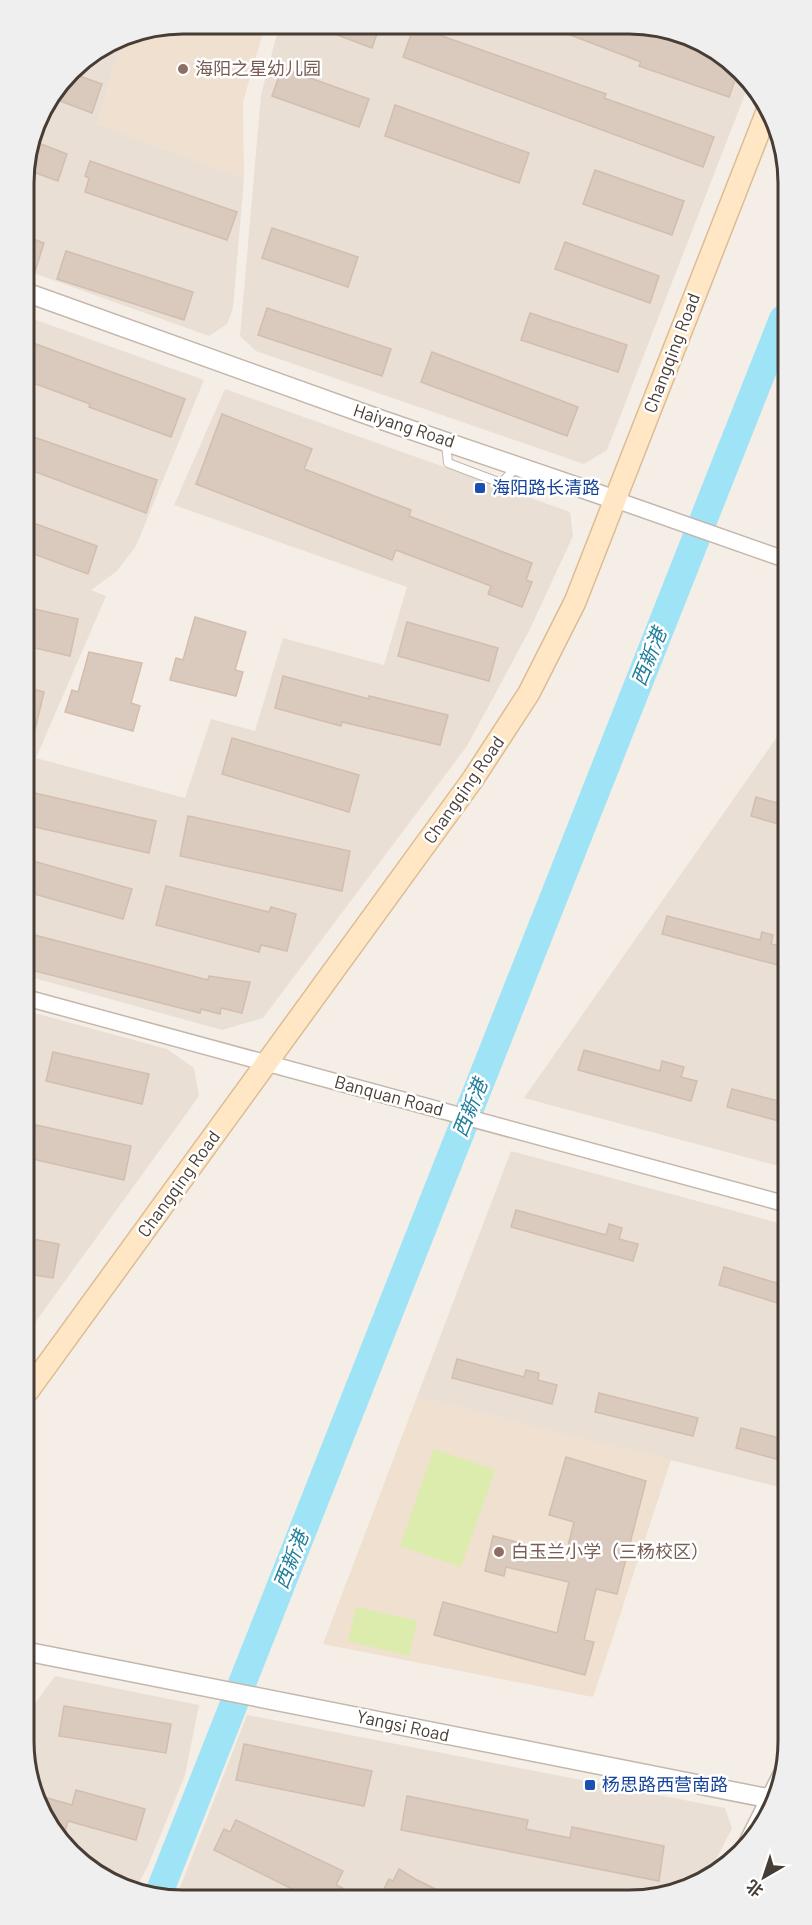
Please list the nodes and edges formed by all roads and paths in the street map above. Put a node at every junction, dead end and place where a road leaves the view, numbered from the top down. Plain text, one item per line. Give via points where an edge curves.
1 (763, 121) edge
2 (35, 296) edge
3 (616, 500) junction
4 (778, 557) edge
5 (34, 1000) edge
6 (267, 1063) junction
7 (777, 1202) edge
8 (34, 1383) edge
9 (34, 1653) edge
10 (767, 1798) edge

1 - 3 main road, Changqing Road
2 - 3 street, Haiyang Road
3 - 4 street, Haiyang Road
3 - 6 main road, Changqing Road via 562,630 513,719
5 - 6 street, Banquan Road
6 - 7 street, Banquan Road
6 - 8 main road, Changqing Road
9 - 10 street, Yangsi Road

